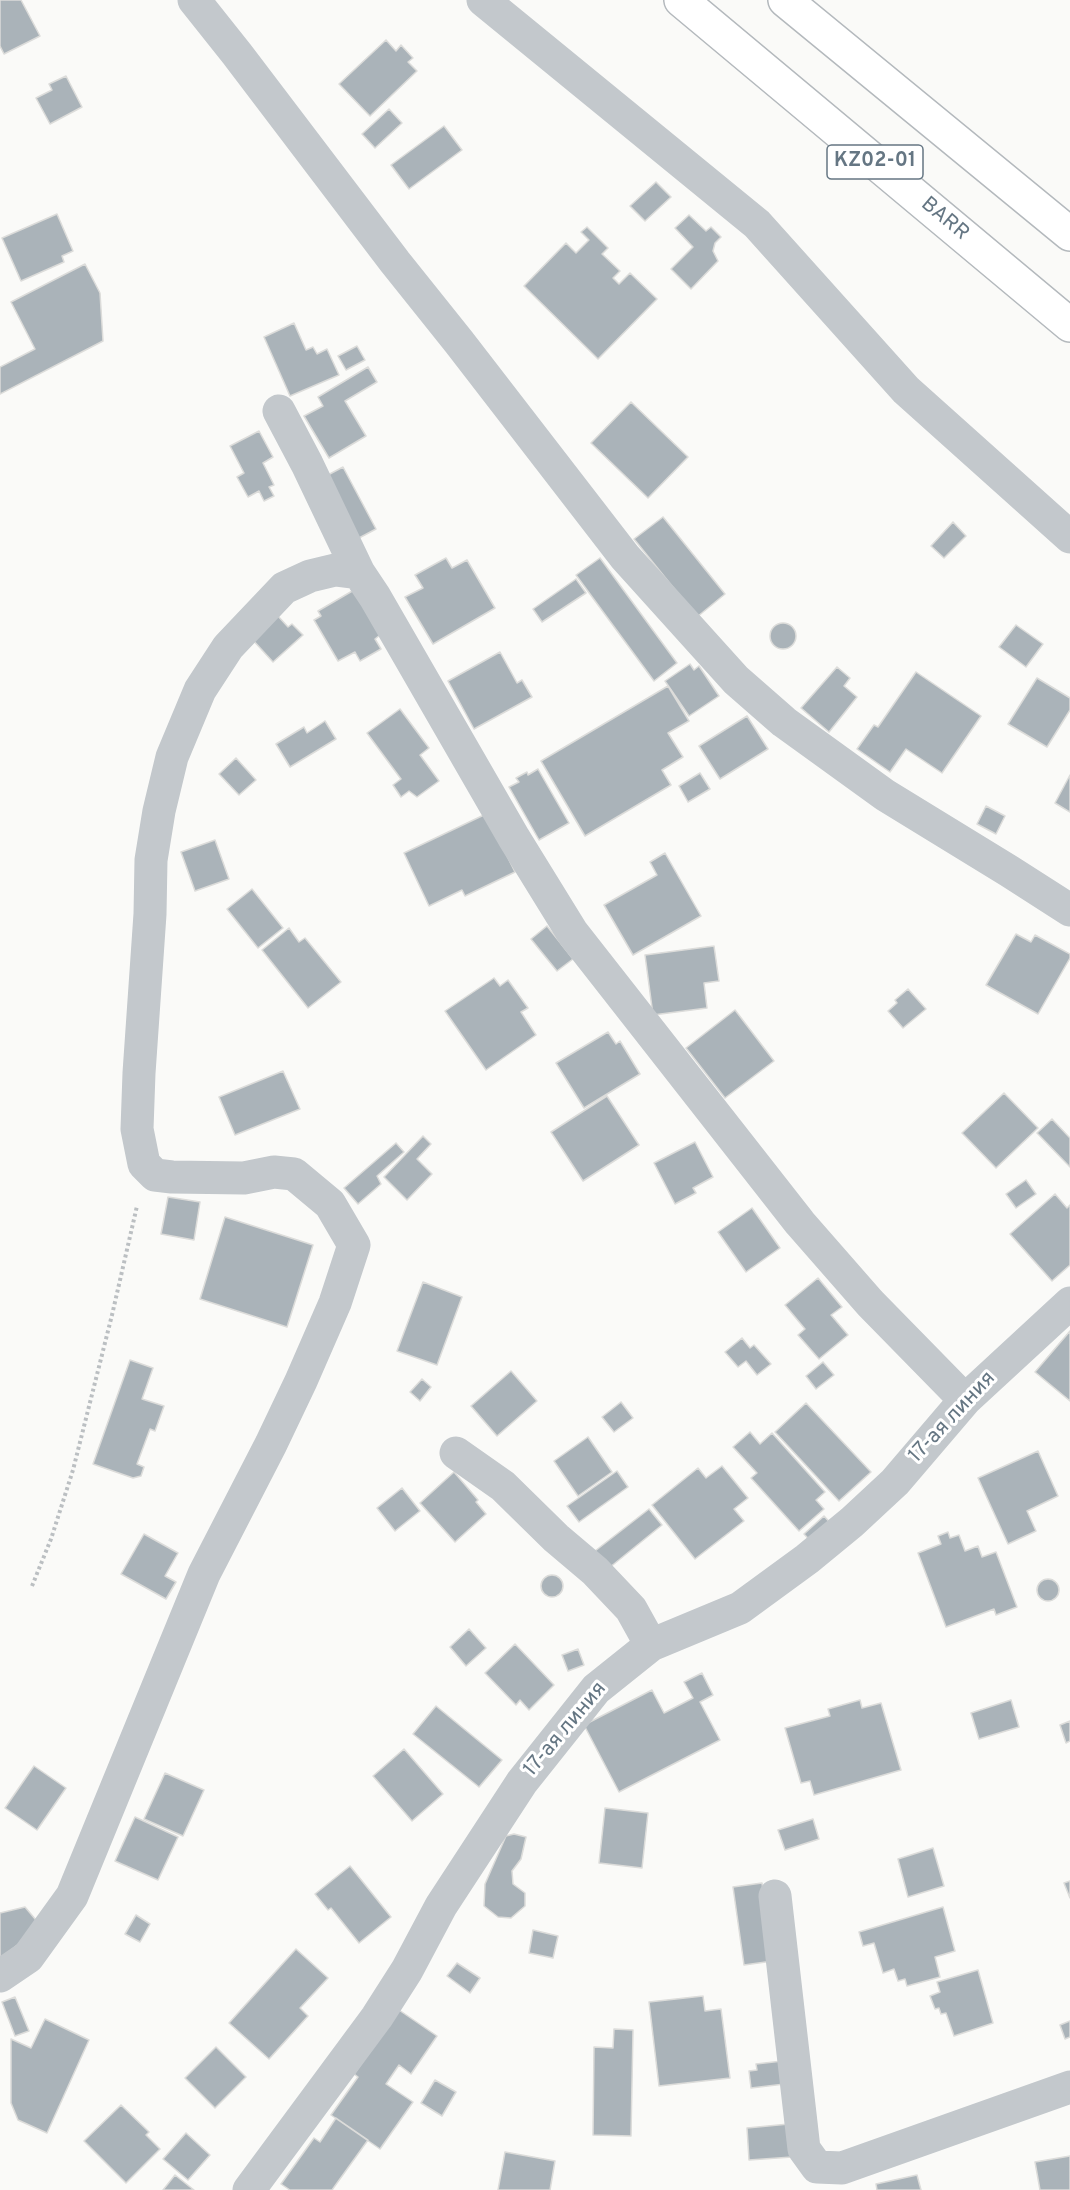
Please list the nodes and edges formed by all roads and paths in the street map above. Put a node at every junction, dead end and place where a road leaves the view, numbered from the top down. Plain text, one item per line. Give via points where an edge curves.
1 (194, 0) edge
2 (483, 0) edge
3 (681, 0) edge
4 (785, 0) edge
5 (1070, 234) edge
6 (1070, 325) edge
7 (279, 411) dead end
8 (1070, 537) edge
9 (359, 573) junction
10 (1070, 910) edge
11 (144, 1164) junction
12 (1070, 1303) edge
13 (965, 1400) junction
14 (456, 1453) dead end
15 (32, 1586) dead end
16 (651, 1645) junction
17 (775, 1896) dead end
18 (0, 1976) edge
19 (1070, 2087) edge
20 (249, 2190) edge

1 - 10 street via 625,557 736,680 784,722 885,795
2 - 8 street via 757,224 906,390
3 - 6 highway, BARR / KZ02-01
4 - 5 highway, KZ02-01
7 - 9 street
9 - 11 street via 335,570 284,588 228,647 200,690 172,757 151,860 137,1129
9 - 13 street via 572,932 800,1223 870,1303
11 - 15 path via 74,1470
11 - 18 street via 155,1175 172,1177 294,1174 330,1204 354,1245 335,1303 301,1381 204,1574 72,1896 28,1957
12 - 13 street, 17-ая линия
13 - 16 street, 17-ая линия via 895,1482 807,1559 740,1608
14 - 16 street via 503,1486 595,1571 631,1609
16 - 20 street, 17-ая линия via 596,1689 522,1782 441,1906 377,2016
17 - 19 street via 804,2149 817,2167 842,2168

